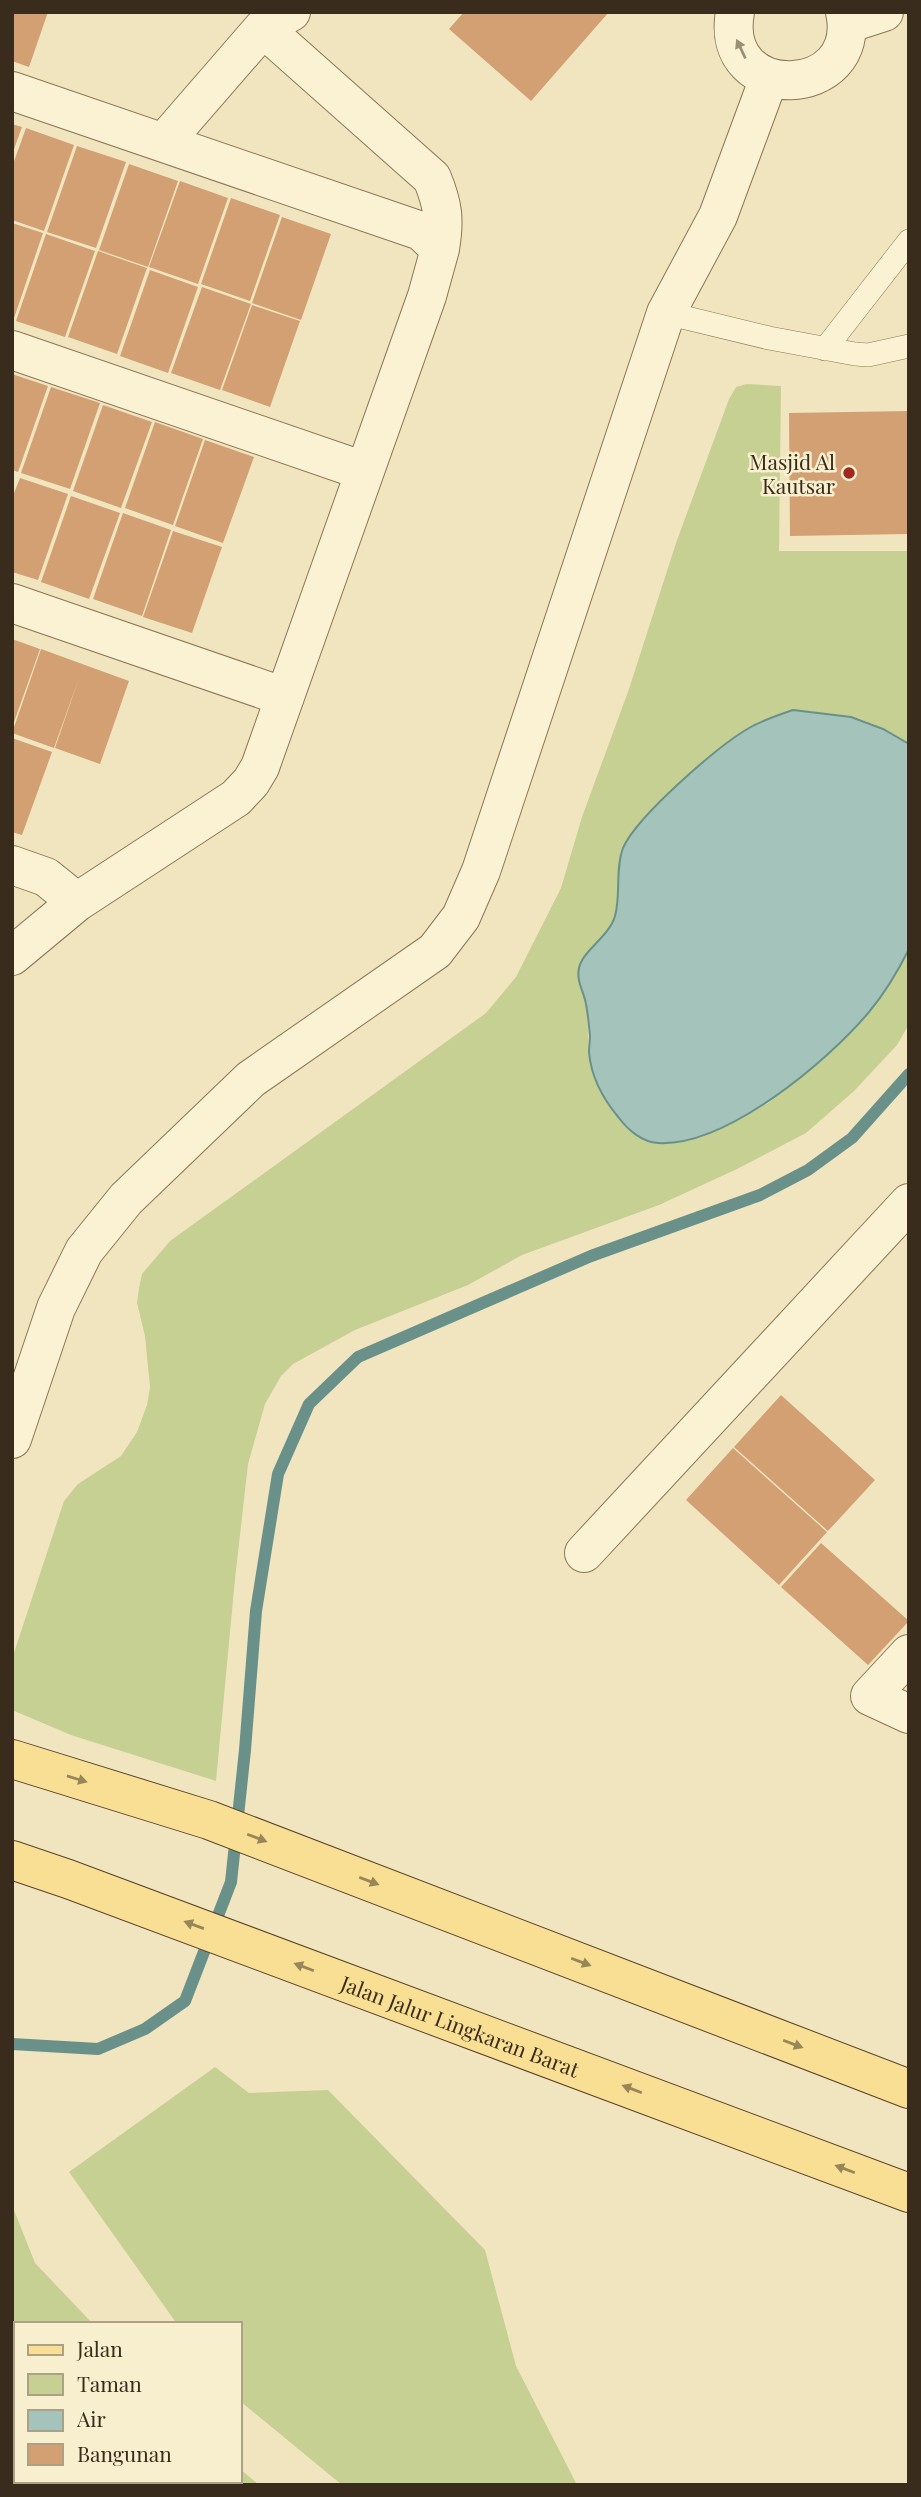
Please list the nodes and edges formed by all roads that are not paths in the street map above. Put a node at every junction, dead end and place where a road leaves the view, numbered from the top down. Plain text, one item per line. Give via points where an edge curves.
1 (735, 12) edge
2 (884, 12) edge
3 (846, 18) edge
4 (277, 20) edge
5 (769, 78) junction
6 (12, 91) edge
7 (165, 141) junction
8 (909, 240) edge
9 (440, 248) junction
10 (666, 313) junction
11 (909, 346) edge
12 (825, 349) junction
13 (12, 350) edge
14 (364, 471) junction
15 (12, 603) edge
16 (285, 697) junction
17 (12, 866) edge
18 (77, 902) junction
19 (12, 956) edge
20 (909, 1203) edge
21 (12, 1439) edge
22 (584, 1553) dead end
23 (909, 1654) edge
24 (909, 1714) edge
25 (12, 1759) edge
26 (12, 1860) edge
27 (909, 2089) edge
28 (909, 2193) edge

5 -> 1 street via 750,66 738,48
2 - 3 street
3 - 5 street via 843,46 831,65 813,77 791,82
4 - 7 street
4 - 9 street via 432,178 443,204
5 - 10 street via 718,216
6 - 7 street
7 - 9 street via 421,231
8 - 12 lane
9 - 14 street
10 - 12 lane
10 - 21 street via 481,871 461,917 435,951 251,1079 127,1199 84,1251 56,1308
11 - 12 lane via 868,355
13 - 14 street
14 - 16 street
15 - 16 street
16 - 18 street via 260,767 236,798
17 - 18 street via 46,877
18 - 19 street
20 - 22 street
23 - 24 street via 870,1696
25 -> 27 main road via 209,1819
28 -> 26 main road, Jalan Jalur Lingkaran Barat

